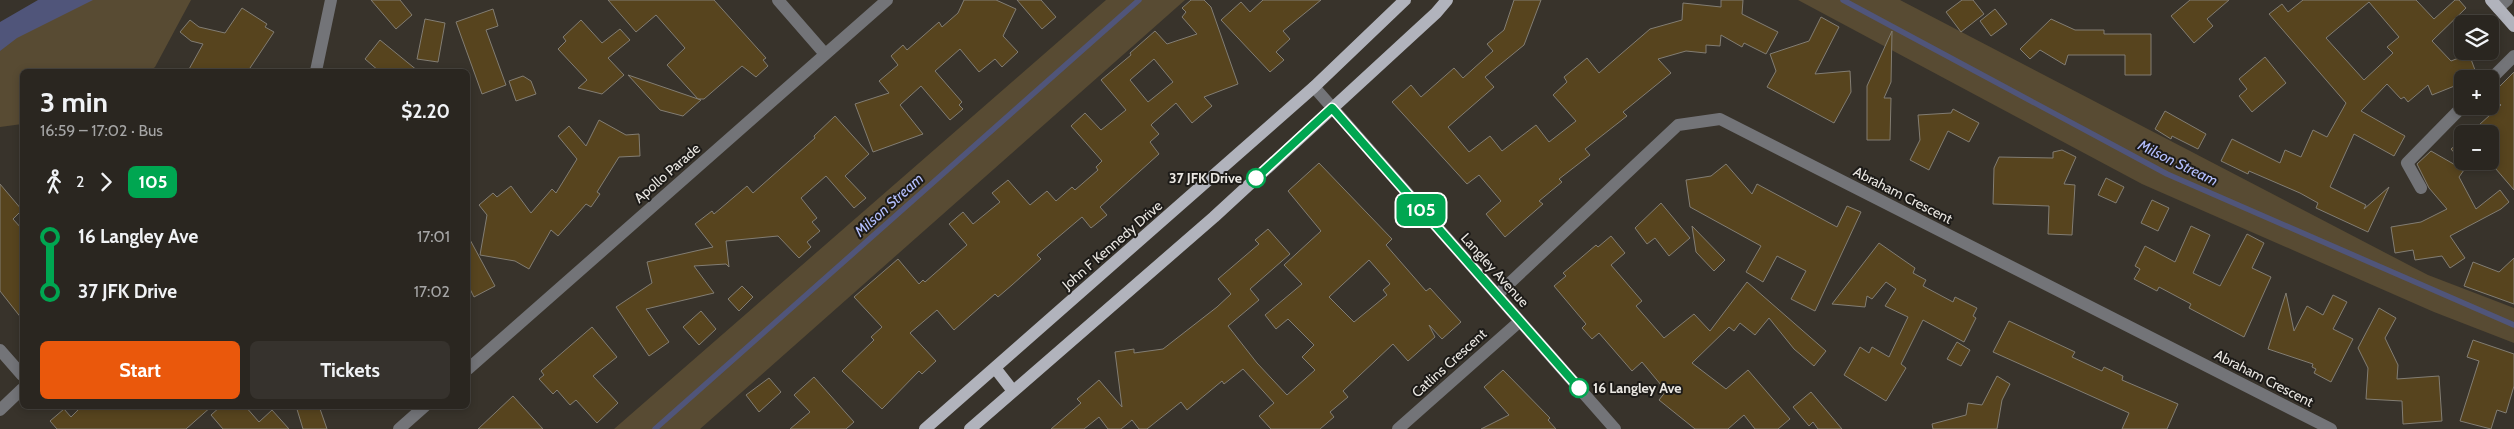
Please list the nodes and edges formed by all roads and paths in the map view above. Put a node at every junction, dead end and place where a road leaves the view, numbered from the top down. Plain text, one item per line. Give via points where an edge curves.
1 (331, 0) edge
2 (778, 0) edge
3 (887, 0) edge
4 (1405, 0) edge
5 (1447, 0) edge
6 (2499, 3) edge
7 (2514, 26) edge
8 (825, 54) junction
9 (2514, 56) edge
10 (316, 69) edge
11 (2499, 71) edge
12 (1314, 86) junction
13 (1332, 108) junction
14 (2455, 115) edge
15 (2421, 188) dead end
16 (1496, 295) junction
17 (1520, 321) junction
18 (0, 350) edge
19 (470, 367) edge
20 (995, 368) junction
21 (20, 373) edge
22 (20, 391) edge
23 (1013, 392) junction
24 (422, 409) edge
25 (0, 410) edge
26 (399, 429) edge
27 (925, 429) edge
28 (970, 429) edge
29 (1398, 429) edge
30 (1615, 429) edge
31 (2331, 429) edge

1 - 10 street
2 - 8 street
3 - 8 street, Apollo Parade
4 - 12 main road, John F Kennedy Drive
5 - 13 main road
6 - 7 main road
8 - 19 street, Apollo Parade
9 - 11 street
12 - 13 street, Langley Avenue
12 - 20 main road, John F Kennedy Drive
13 - 16 street, Langley Avenue
13 - 23 main road via 1214,217
14 - 15 street via 2406,163
16 - 17 street, Langley Avenue
16 - 31 street, Abraham Crescent via 1678,125 1720,119
17 - 29 street, Catlins Crescent
17 - 30 street, Langley Avenue
18 - 21 street
20 - 23 main road
20 - 27 main road, John F Kennedy Drive
22 - 25 street
23 - 28 main road
24 - 26 street

